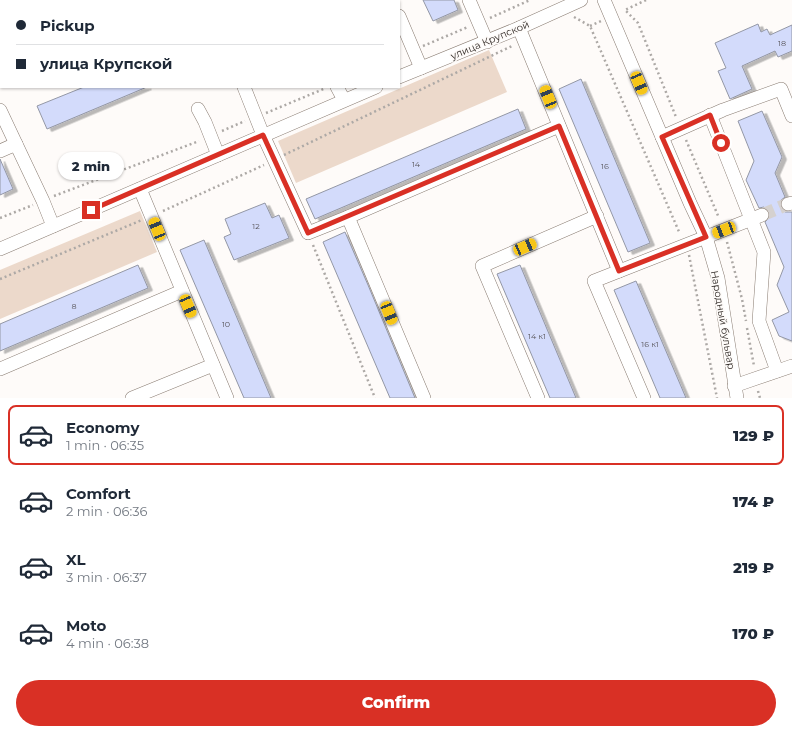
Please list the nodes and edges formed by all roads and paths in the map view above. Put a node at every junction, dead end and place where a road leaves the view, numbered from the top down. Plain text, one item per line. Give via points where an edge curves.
1 (469, 0) edge
2 (530, 0) edge
3 (581, 0) edge
4 (604, 0) edge
5 (646, 0) edge
6 (568, 3) edge
7 (575, 17) junction
8 (400, 18) edge
9 (568, 20) dead end
10 (480, 22) junction
11 (519, 28) junction
12 (524, 40) junction
13 (487, 42) junction
14 (414, 50) junction
15 (421, 68) junction
16 (400, 77) edge
17 (787, 87) edge
18 (244, 88) edge
19 (327, 88) edge
20 (337, 88) edge
21 (374, 88) edge
22 (344, 100) junction
23 (198, 109) dead end
24 (0, 110) edge
25 (710, 115) junction
26 (257, 116) junction
27 (792, 116) edge
28 (559, 126) junction
29 (681, 128) junction
30 (263, 135) junction
31 (210, 136) junction
32 (662, 137) junction
33 (16, 144) junction
34 (0, 151) edge
35 (218, 156) junction
36 (274, 160) junction
37 (140, 189) junction
38 (43, 201) junction
39 (152, 216) junction
40 (348, 216) junction
41 (597, 216) junction
42 (756, 217) junction
43 (0, 218) edge
44 (53, 226) junction
45 (724, 230) junction
46 (308, 233) junction
47 (706, 237) junction
48 (685, 245) junction
49 (0, 249) edge
50 (619, 271) junction
51 (0, 279) edge
52 (182, 292) junction
53 (213, 365) junction
54 (792, 366) edge
55 (0, 369) edge
56 (777, 370) junction
57 (756, 378) junction
58 (736, 392) edge
59 (132, 398) edge
60 (227, 398) edge
61 (375, 398) edge
62 (424, 398) edge
63 (538, 398) edge
64 (644, 398) edge
65 (717, 398) edge
66 (760, 398) edge

1 - 10 street
2 - 10 path
3 - 6 street, улица Крупской
4 - 32 street, Народный бульвар
5 - 29 path via 625,10 638,23
6 - 7 path
6 - 11 street, улица Крупской
7 - 9 path
7 - 48 path via 590,26
8 - 14 street
10 - 13 street
10 - 14 path
11 - 12 street
11 - 13 street, улица Крупской
12 - 28 street
12 - 36 path
13 - 15 street, улица Крупской
14 - 15 street
15 - 16 street, улица Крупской
17 - 25 street
17 - 27 street
18 - 26 street
19 - 26 path
20 - 22 street
21 - 22 street
22 - 30 street
23 - 31 street
24 - 33 street
25 - 29 street
25 - 42 street
26 - 30 street
26 - 31 path
28 - 40 street
28 - 41 street
29 - 32 street
29 - 45 path
30 - 35 street
30 - 36 street
31 - 35 street
31 - 38 path
32 - 47 street, Народный бульвар
33 - 34 street
33 - 38 street
35 - 37 street
36 - 39 path
36 - 46 street
37 - 39 street
37 - 44 street
38 - 43 path
38 - 44 street
39 - 51 path
39 - 52 street
40 - 46 street
40 - 62 street
41 - 50 street
41 - 63 street via 482,266
42 - 45 street
42 - 56 street via 764,252 758,321
44 - 49 street
45 - 47 street
45 - 57 path via 742,299
46 - 61 path
47 - 48 street
47 - 58 street, Народный бульвар via 718,278
48 - 50 street
48 - 65 path
50 - 64 street via 594,281
52 - 53 street
52 - 55 street
53 - 59 street
53 - 60 street
54 - 56 street
56 - 57 street
57 - 58 street
57 - 66 path

